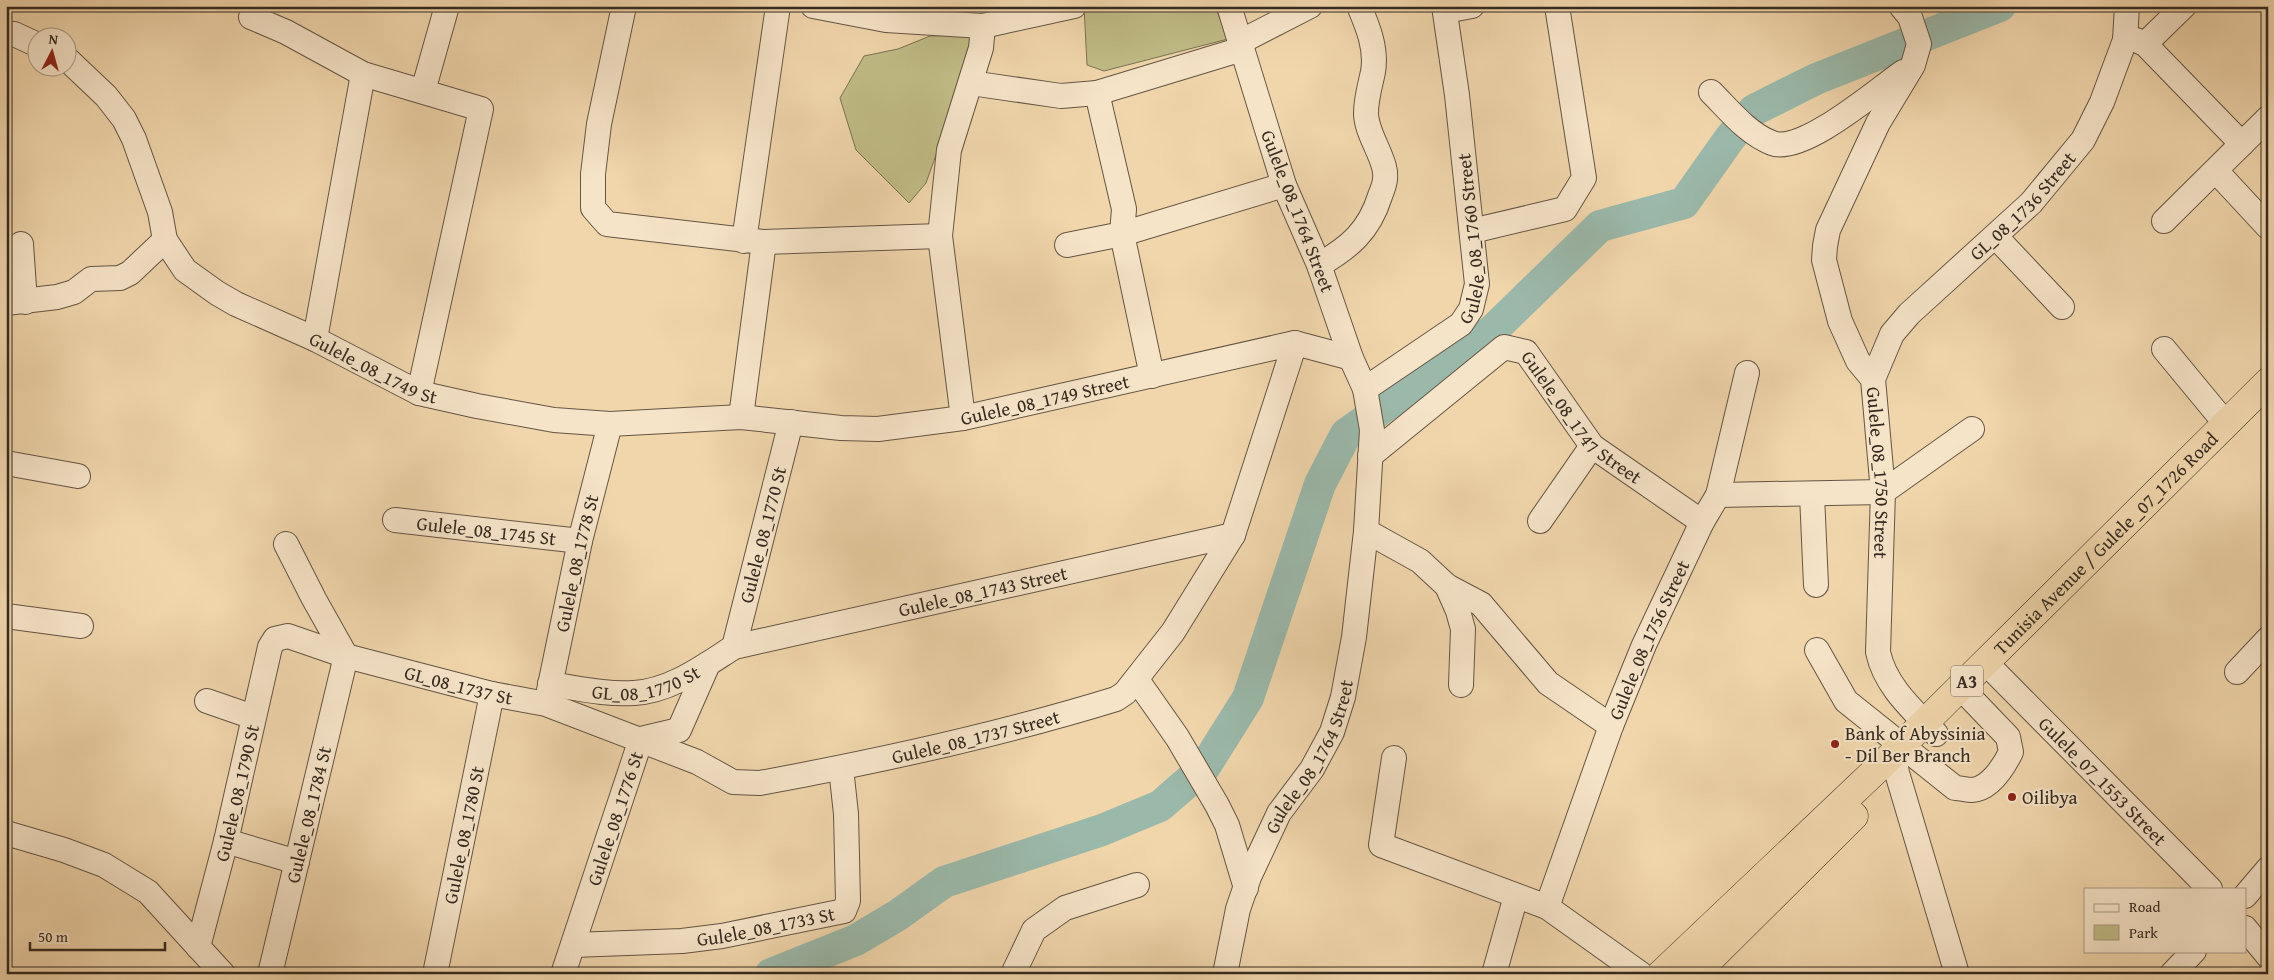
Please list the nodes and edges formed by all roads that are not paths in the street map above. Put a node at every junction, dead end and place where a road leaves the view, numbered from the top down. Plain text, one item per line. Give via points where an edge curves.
1 (447, 6) edge
2 (624, 6) edge
3 (778, 6) edge
4 (814, 6) edge
5 (1074, 6) edge
6 (1229, 6) edge
7 (1310, 6) edge
8 (1359, 6) edge
9 (1472, 6) edge
10 (1557, 6) edge
11 (1901, 6) edge
12 (2127, 6) edge
13 (2184, 6) edge
14 (1445, 8) edge
15 (251, 17) dead end
16 (983, 26) junction
17 (14, 34) dead end
18 (28, 40) edge
19 (2135, 42) junction
20 (1241, 45) junction
21 (1912, 65) junction
22 (78, 69) edge
23 (363, 74) junction
24 (971, 83) junction
25 (423, 91) junction
26 (1711, 92) dead end
27 (1097, 93) junction
28 (2268, 118) edge
29 (2242, 144) junction
30 (2216, 171) junction
31 (1284, 185) junction
32 (2164, 221) dead end
33 (2268, 227) edge
34 (1472, 232) junction
35 (1122, 234) junction
36 (940, 236) junction
37 (1996, 236) junction
38 (165, 240) junction
39 (754, 242) junction
40 (21, 244) dead end
41 (1067, 245) dead end
42 (1319, 265) junction
43 (15, 302) edge
44 (2062, 307) dead end
45 (315, 339) junction
46 (1296, 343) junction
47 (2164, 349) dead end
48 (1351, 358) junction
49 (1748, 373) dead end
50 (1152, 376) junction
51 (1873, 379) junction
52 (2268, 382) edge
53 (1365, 389) junction
54 (419, 393) junction
55 (2268, 406) edge
56 (741, 417) junction
57 (963, 418) junction
58 (791, 422) junction
59 (610, 424) junction
60 (2226, 424) junction
61 (1972, 429) dead end
62 (1592, 446) junction
63 (1370, 456) junction
64 (6, 463) edge
65 (78, 476) dead end
66 (1883, 492) junction
67 (1718, 495) junction
68 (1812, 495) junction
69 (395, 520) dead end
70 (1540, 521) dead end
71 (1702, 522) junction
72 (1366, 531) junction
73 (1233, 535) junction
74 (580, 541) junction
75 (286, 544) dead end
76 (1816, 585) dead end
77 (1448, 586) junction
78 (6, 616) edge
79 (81, 626) dead end
80 (275, 639) joint
81 (2268, 639) edge
82 (734, 648) junction
83 (1817, 650) dead end
84 (346, 656) junction
85 (708, 664) junction
86 (1991, 668) junction
87 (2236, 672) dead end
88 (1137, 680) junction
89 (1461, 685) dead end
90 (1966, 693) junction
91 (492, 694) junction
92 (548, 694) junction
93 (207, 701) dead end
94 (253, 717) junction
95 (1611, 726) junction
96 (1930, 728) junction
97 (642, 739) junction
98 (1902, 757) junction
99 (1394, 758) dead end
100 (841, 768) junction
101 (6, 833) edge
102 (226, 841) junction
103 (297, 862) junction
104 (2268, 869) edge
105 (1137, 885) dead end
106 (1246, 888) junction
107 (2209, 888) edge
108 (2246, 895) edge
109 (1516, 896) junction
110 (1547, 907) junction
111 (2246, 929) edge
112 (573, 945) junction
113 (198, 947) junction
114 (2193, 952) edge
115 (2268, 956) edge
116 (223, 974) edge
117 (270, 974) edge
118 (435, 974) edge
119 (563, 974) edge
120 (1013, 974) edge
121 (1224, 974) edge
122 (1494, 974) edge
123 (1641, 974) edge
124 (1661, 974) edge
125 (1695, 974) edge
126 (1957, 974) edge
127 (2172, 974) edge

1 - 25 street
2 - 39 street via 599,124 593,208 607,224
3 - 39 street
4 - 16 street via 886,20
5 - 16 street
6 - 20 street, Gulele_08_1764 Street
7 - 20 street
8 - 42 street via 1374,49 1366,116 1386,179 1375,214 1364,229 1342,251
9 - 14 street
10 - 34 street via 1584,178 1565,209
11 - 21 street, Gulele_08_1750 Street via 1910,17 1919,44
12 - 19 street, GL_08_1736 Street
13 - 19 street
14 - 34 street, Gulele_08_1760 Street
15 - 23 street via 294,36
16 - 24 street via 981,48
17 - 18 street
19 - 29 street
19 - 37 street, GL_08_1736 Street via 2083,140 2031,204
20 - 27 street
20 - 31 street, Gulele_08_1764 Street
21 - 26 street via 1818,134 1793,144 1774,144 1756,135
21 - 51 street, Gulele_08_1750 Street via 1878,123 1828,230 1825,246 1824,260 1840,321 1858,361
22 - 38 street via 124,119 160,212
23 - 25 street
23 - 45 street
24 - 27 street via 1061,96
24 - 36 street via 950,150
25 - 54 street via 481,109
27 - 35 street via 1124,209
28 - 29 street
29 - 30 street
30 - 32 street
30 - 33 street
31 - 35 street
31 - 42 street, Gulele_08_1764 Street
34 - 53 street, Gulele_08_1760 Street via 1477,284 1471,309 1461,324
35 - 41 street
35 - 50 street
36 - 39 street
36 - 57 street
37 - 44 street
37 - 51 street, GL_08_1736 Street via 1908,314 1892,334
38 - 43 street via 130,273 120,278 91,278 66,295
38 - 45 street, Gulele_08_1749 St via 185,270 200,283 236,304
39 - 56 street
40 - 43 street
42 - 48 street, Gulele_08_1764 Street
45 - 54 street, Gulele_08_1749 St
46 - 48 street
46 - 50 street, Gulele_08_1749 Street
46 - 73 street, Gulele_08_1737 Street
47 - 60 street
48 - 53 street, Gulele_08_1764 Street
49 - 67 street, Gulele_08_1756 Street
50 - 57 street, Gulele_08_1749 Street
51 - 66 street, Gulele_08_1750 Street
52 - 60 highway, Tunisia Avenue / Gulele _07_1726 Road / A3
53 - 63 street, Gulele_08_1764 Street via 1372,430
54 - 59 street, Gulele_08_1749 St via 554,420
55 - 86 highway, Tunisia Avenue / Gulele _07_1726 Road / A3
56 - 58 street, Gulele_08_1749 St
56 - 59 street, Gulele_08_1749 St
57 - 58 street, Gulele_08_1749 Street via 878,429
58 - 82 street, Gulele_08_1770 St
59 - 74 street, Gulele_08_1778 St
60 - 86 highway, Tunisia Avenue / Gulele _07_1726 Road / A3
61 - 66 street
62 - 63 street, Gulele_08_1747 Street via 1526,352 1504,347
62 - 70 street
62 - 71 street, Gulele_08_1747 Street
63 - 72 street, Gulele_08_1764 Street
64 - 65 street
66 - 68 street
66 - 96 street, Gulele_08_1750 Street via 1878,652 1882,669 1898,693
67 - 68 street
67 - 71 street, Gulele_08_1756 Street
68 - 76 street
69 - 74 street, Gulele_08_1745 St
71 - 95 street, Gulele_08_1756 Street via 1644,645
72 - 77 street via 1420,561
72 - 106 street, Gulele_08_1764 Street via 1350,668 1332,732 1312,769 1279,813
73 - 82 street, Gulele_08_1743 Street
73 - 88 street, Gulele_08_1737 Street via 1173,632
74 - 92 street, Gulele_08_1778 St
75 - 84 street
77 - 89 street via 1463,629
77 - 95 street via 1481,604 1548,683
78 - 79 street
80 - 84 street, GL_08_1737 St via 288,636
80 - 94 street, Gulele_08_1790 St via 270,647
81 - 87 street
82 - 85 street, GL_08_1770 St
83 - 98 street via 1846,701
84 - 91 street, GL_08_1737 St
84 - 103 street, Gulele_08_1784 St
85 - 92 street, GL_08_1770 St via 665,686 634,693
85 - 97 street, Gulele_08_1776 St via 679,730
86 - 90 highway, Tunisia Avenue / Gulele _07_1726 Road / A3
86 - 107 street, Gulele_07_1553 Street
88 - 100 street, Gulele_08_1737 Street via 1116,699 1040,723
88 - 106 street via 1177,737 1217,804 1227,825
90 - 96 highway, Tunisia Avenue / Gulele _07_1726 Road / A3
90 - 98 street via 2008,737 2011,752 2003,768 1974,790 1956,788
91 - 92 street, GL_08_1737 St
91 - 118 street, Gulele_08_1780 St
92 - 97 street, GL_08_1737 St
93 - 94 street
94 - 102 street, Gulele_08_1790 St
95 - 110 street, Gulele_08_1756 Street
96 - 98 highway, Tunisia Avenue / Gulele _07_1726 Road / A3
97 - 100 street, Gulele_08_1737 Street via 697,762 733,782 760,783
97 - 112 street, Gulele_08_1776 St
98 - 124 highway, Tunisia Avenue / Gulele _07_1726 Road / A3
98 - 125 highway, Tunisia Avenue / Gulele _07_1726 Road / A3
98 - 126 street
99 - 109 street via 1381,845
100 - 112 street, Gulele_08_1733 St via 846,814 848,901 844,911 722,936
101 - 113 street via 104,865 148,892
102 - 103 street
102 - 113 street, Gulele_08_1790 St
103 - 117 street, Gulele_08_1784 St
104 - 108 street
105 - 120 street via 1065,908 1034,930
106 - 121 street, Gulele_08_1764 Street via 1238,909
109 - 110 street
109 - 122 street
110 - 123 street
111 - 115 street
112 - 119 street, Gulele_08_1776 St
113 - 116 street
114 - 127 street

